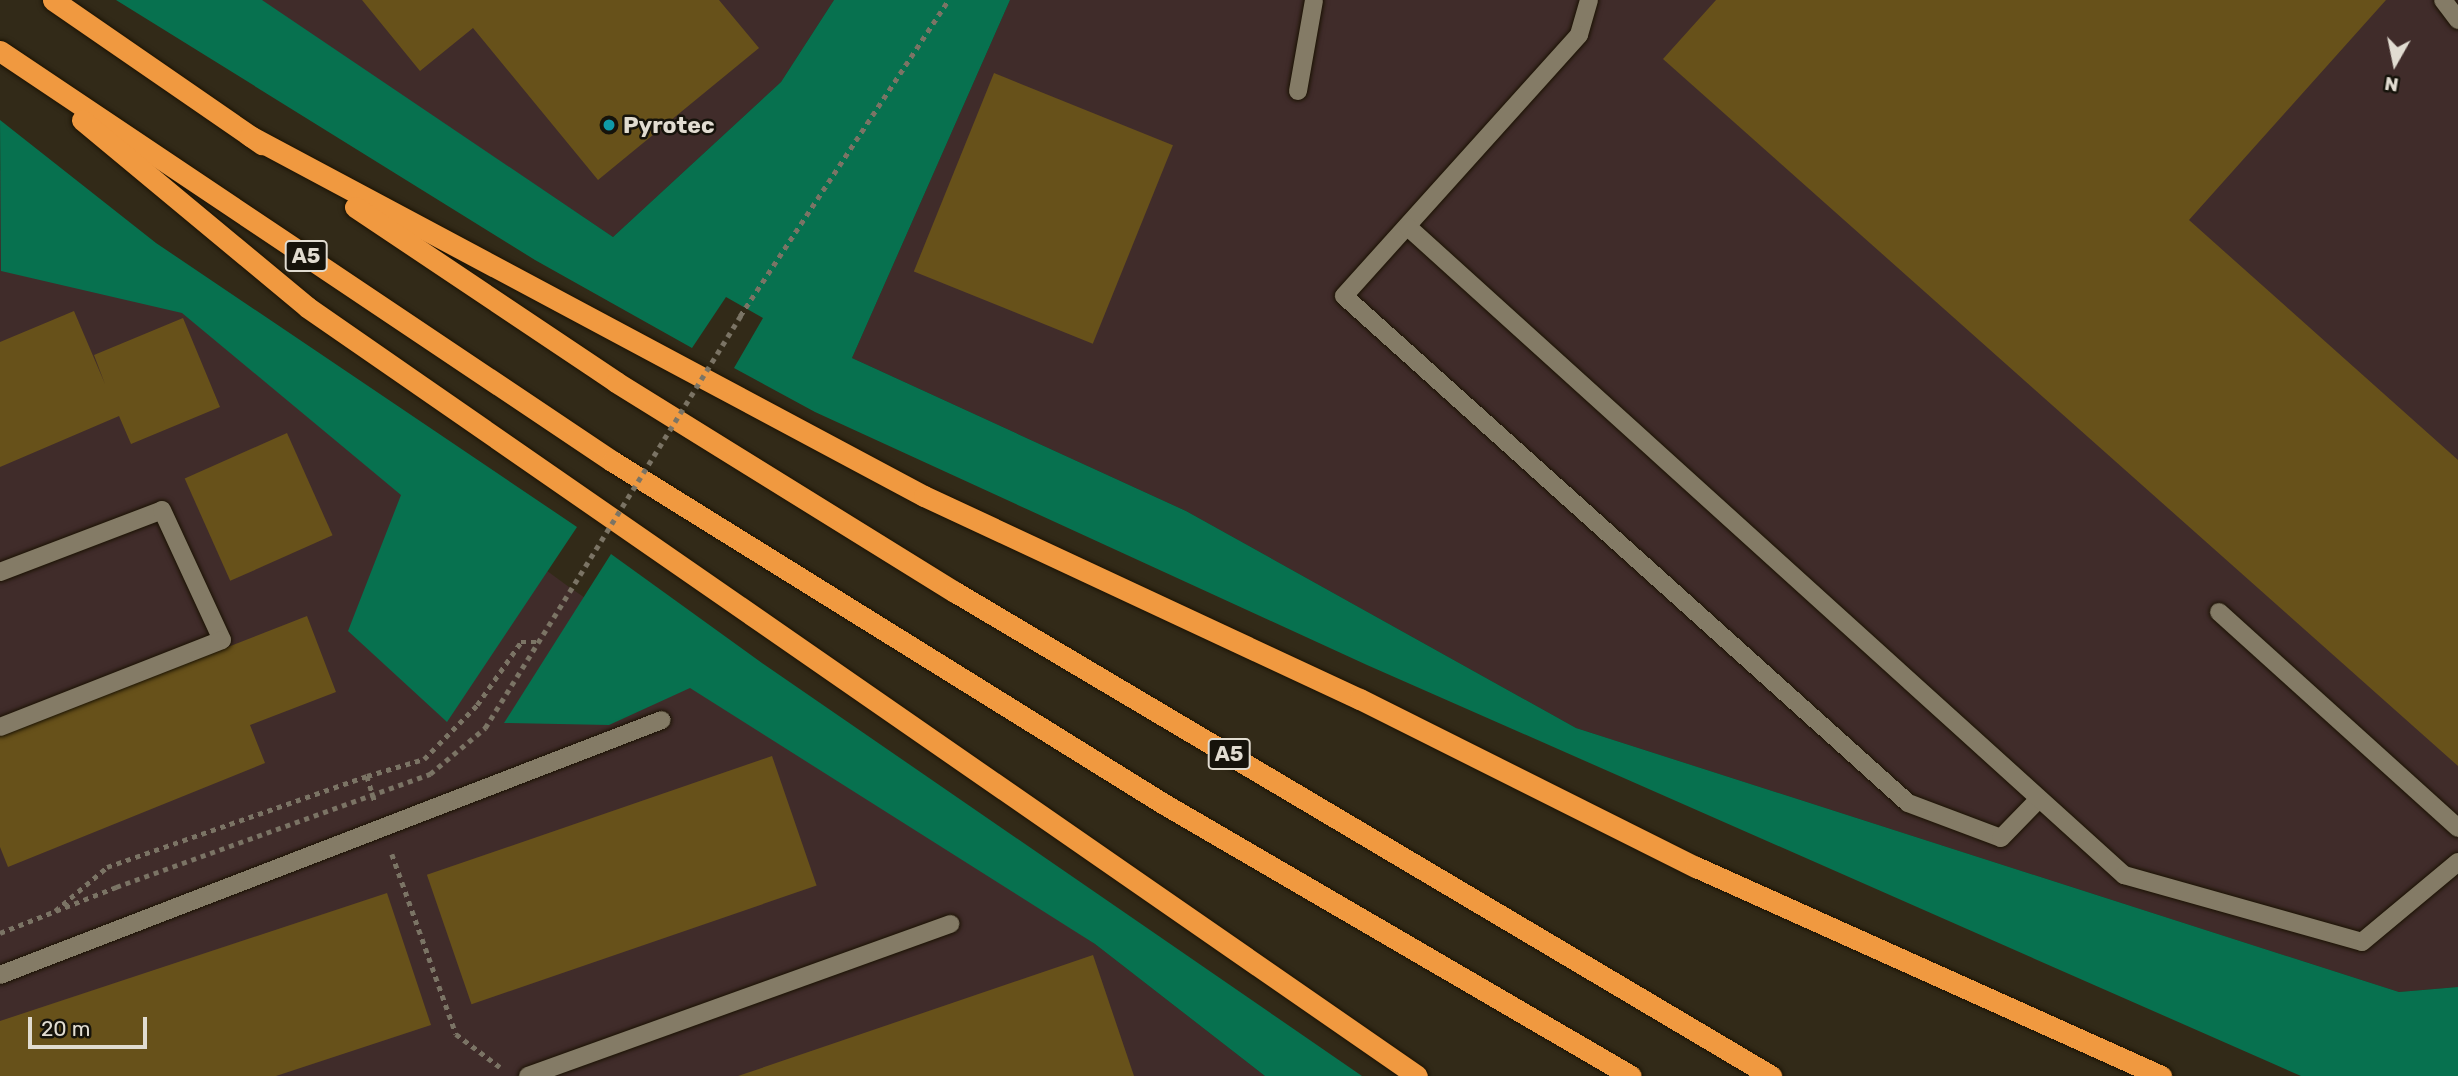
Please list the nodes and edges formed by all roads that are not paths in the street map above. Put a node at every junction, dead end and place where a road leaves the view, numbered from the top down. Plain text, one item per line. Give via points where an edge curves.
1 (53, 0) edge
2 (1314, 0) edge
3 (1589, 0) edge
4 (2443, 0) edge
5 (2458, 20) edge
6 (0, 52) edge
7 (1298, 91) dead end
8 (250, 136) junction
9 (1408, 227) junction
10 (0, 572) edge
11 (2219, 612) dead end
12 (662, 720) dead end
13 (0, 727) edge
14 (2038, 800) junction
15 (2458, 828) edge
16 (2458, 862) edge
17 (951, 924) dead end
18 (0, 975) edge
19 (528, 1076) edge
20 (1417, 1076) edge
21 (1631, 1076) edge
22 (1770, 1076) edge
23 (2161, 1076) edge

1 - 8 highway, A5
2 - 7 street
3 - 9 street via 1579,35
4 - 5 street
6 - 20 highway via 307,307
6 - 21 highway, A5 via 592,448 1164,804
8 - 22 highway, A5 via 725,450
8 - 23 highway via 924,496 1360,699 1696,867
9 - 14 street
9 - 14 street via 1344,296 1908,803 2001,838
10 - 13 street via 162,510 222,640
11 - 15 street
12 - 18 street
14 - 16 street via 2124,875 2362,942
17 - 19 street

